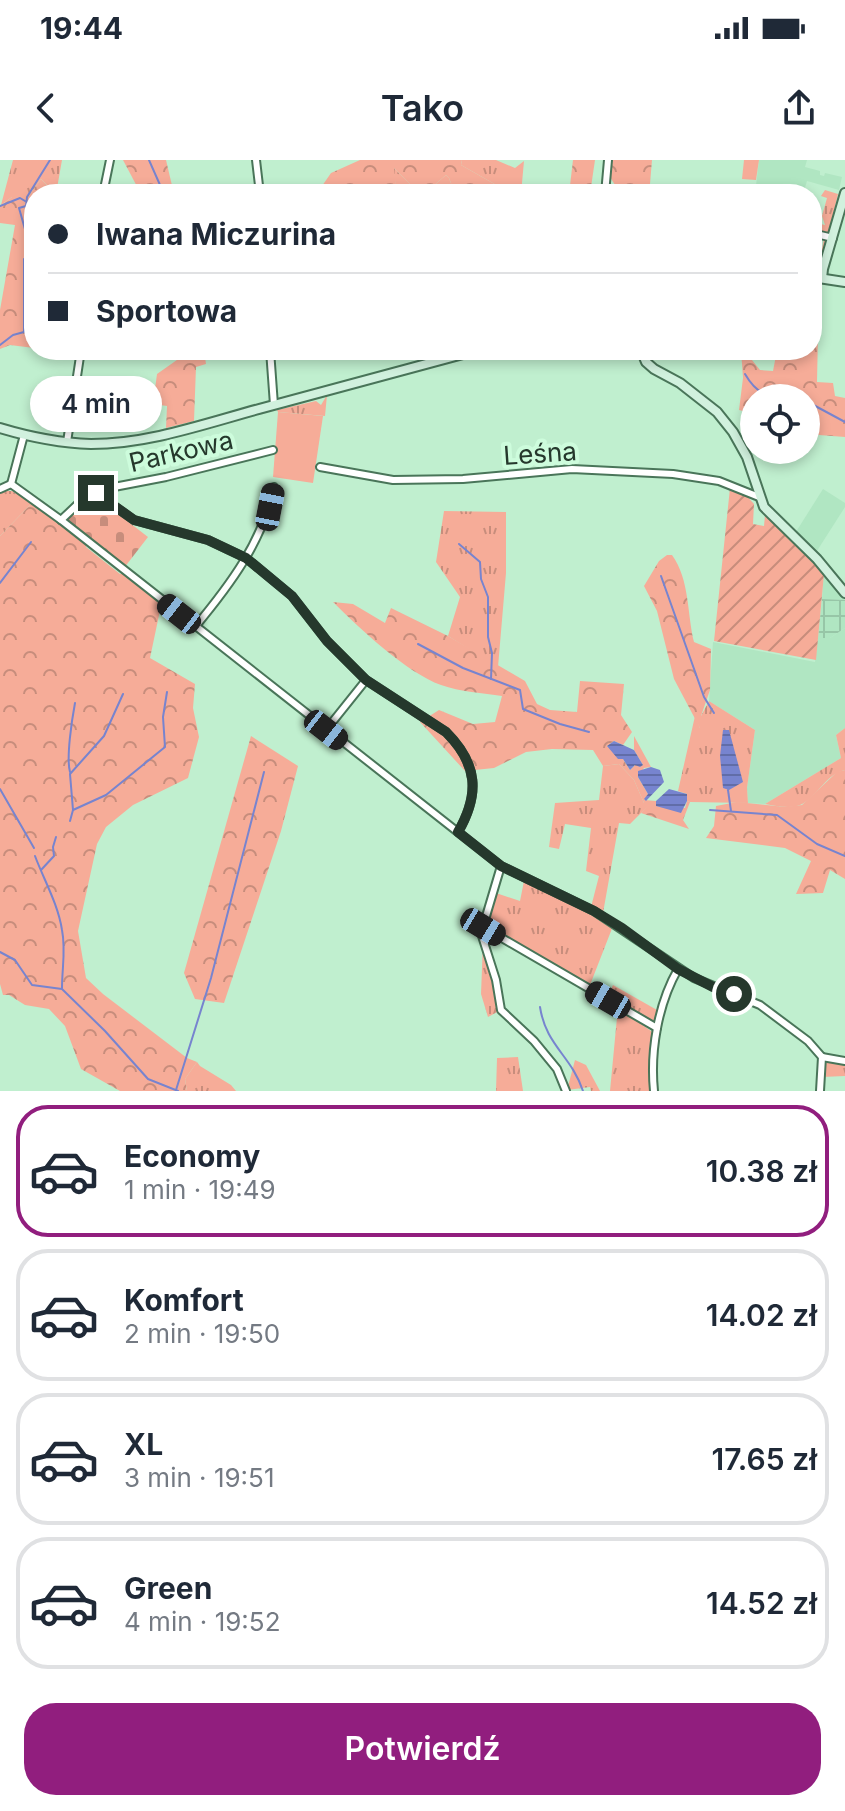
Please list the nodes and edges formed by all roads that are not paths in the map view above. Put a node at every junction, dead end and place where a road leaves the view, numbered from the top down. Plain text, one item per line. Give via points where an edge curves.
1 (110, 160) edge
2 (608, 160) edge
3 (259, 161) edge
4 (105, 184) edge
5 (260, 184) edge
6 (606, 184) edge
7 (845, 193) edge
8 (822, 235) edge
9 (833, 238) junction
10 (824, 273) joint
11 (845, 282) edge
12 (79, 360) edge
13 (271, 360) edge
14 (441, 360) edge
15 (645, 360) edge
16 (274, 405) junction
17 (0, 428) edge
18 (24, 435) junction
19 (67, 442) junction
20 (273, 450) dead end
21 (320, 467) dead end
22 (11, 484) junction
23 (274, 487) dead end
24 (0, 489) edge
25 (96, 493) junction
26 (759, 497) junction
27 (61, 520) junction
28 (246, 558) junction
29 (845, 593) edge
30 (195, 627) junction
31 (366, 680) junction
32 (326, 730) junction
33 (458, 832) junction
34 (501, 866) junction
35 (483, 927) junction
36 (678, 969) junction
37 (657, 1028) junction
38 (822, 1057) junction
39 (845, 1061) edge
40 (566, 1089) edge
41 (654, 1091) edge
42 (820, 1091) edge

1 - 4 street
2 - 6 street
3 - 5 street
7 - 9 main road
8 - 9 street
9 - 10 main road
10 - 11 main road
12 - 19 street
13 - 16 street
14 - 16 main road
15 - 26 main road via 717,412 747,457
16 - 19 main road via 135,440
17 - 18 main road
18 - 19 main road
18 - 22 street
20 - 25 street, Parkowa
21 - 26 street, Leśna via 393,480 572,469 673,474 719,481
22 - 24 street
22 - 27 street
23 - 28 street
25 - 27 street, Parkowa
25 - 28 street via 134,520 208,540
26 - 29 main road
27 - 30 street
28 - 30 street
28 - 31 street via 292,596
30 - 32 street
31 - 32 street
31 - 33 street via 456,742 473,782 472,804
32 - 33 street
33 - 34 street
34 - 35 street
34 - 36 street via 594,911
35 - 37 street
35 - 40 street via 501,1010 557,1069
36 - 37 street
36 - 38 street via 760,1005
37 - 41 street
38 - 39 street
38 - 42 street

